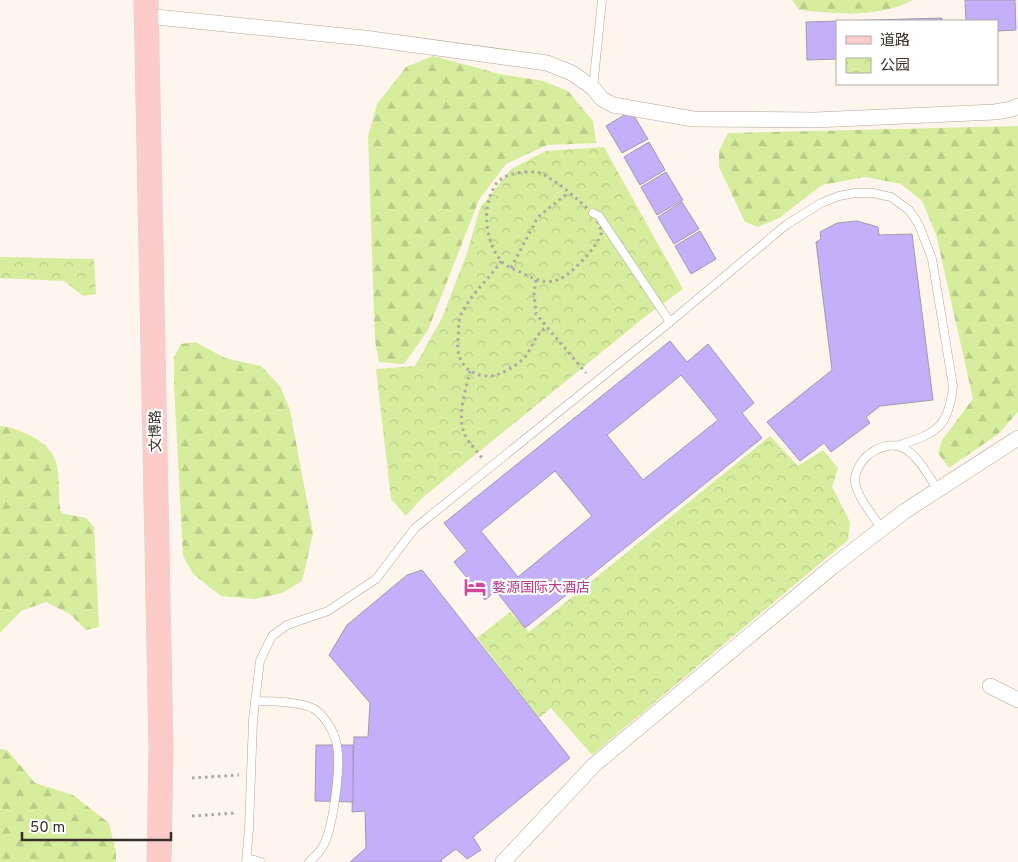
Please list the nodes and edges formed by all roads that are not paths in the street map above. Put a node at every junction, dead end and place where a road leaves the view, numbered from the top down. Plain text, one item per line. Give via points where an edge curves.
1 (602, 0) edge
2 (146, 8) edge
3 (593, 88) junction
4 (1018, 106) edge
5 (593, 213) road end
6 (670, 322) junction
7 (1018, 438) edge
8 (899, 445) junction
9 (938, 490) junction
10 (882, 529) junction
11 (990, 686) dead end
12 (1018, 700) edge
13 (255, 701) junction
14 (246, 860) edge
15 (159, 862) edge
16 (261, 862) edge
17 (309, 862) edge
18 (504, 862) edge

1 - 3 lane
2 - 3 street via 547,63 572,72
2 - 15 main road, 文博路 via 161,748
3 - 4 street via 602,99 613,105 693,120 815,120 995,112
5 - 6 lane via 599,216
6 - 8 lane via 786,225 821,203 855,193 891,197 909,210 926,241 954,386 952,402 939,428
6 - 13 lane via 415,528 376,579 328,612 287,626 272,636 260,661
7 - 9 street
8 - 9 lane via 910,452
8 - 10 lane via 885,446 863,459 855,481 858,493
9 - 10 street
10 - 18 street via 594,765
11 - 12 street
13 - 14 lane
13 - 17 lane via 282,702 315,709 326,722 337,745 331,830 322,848
14 - 16 lane

